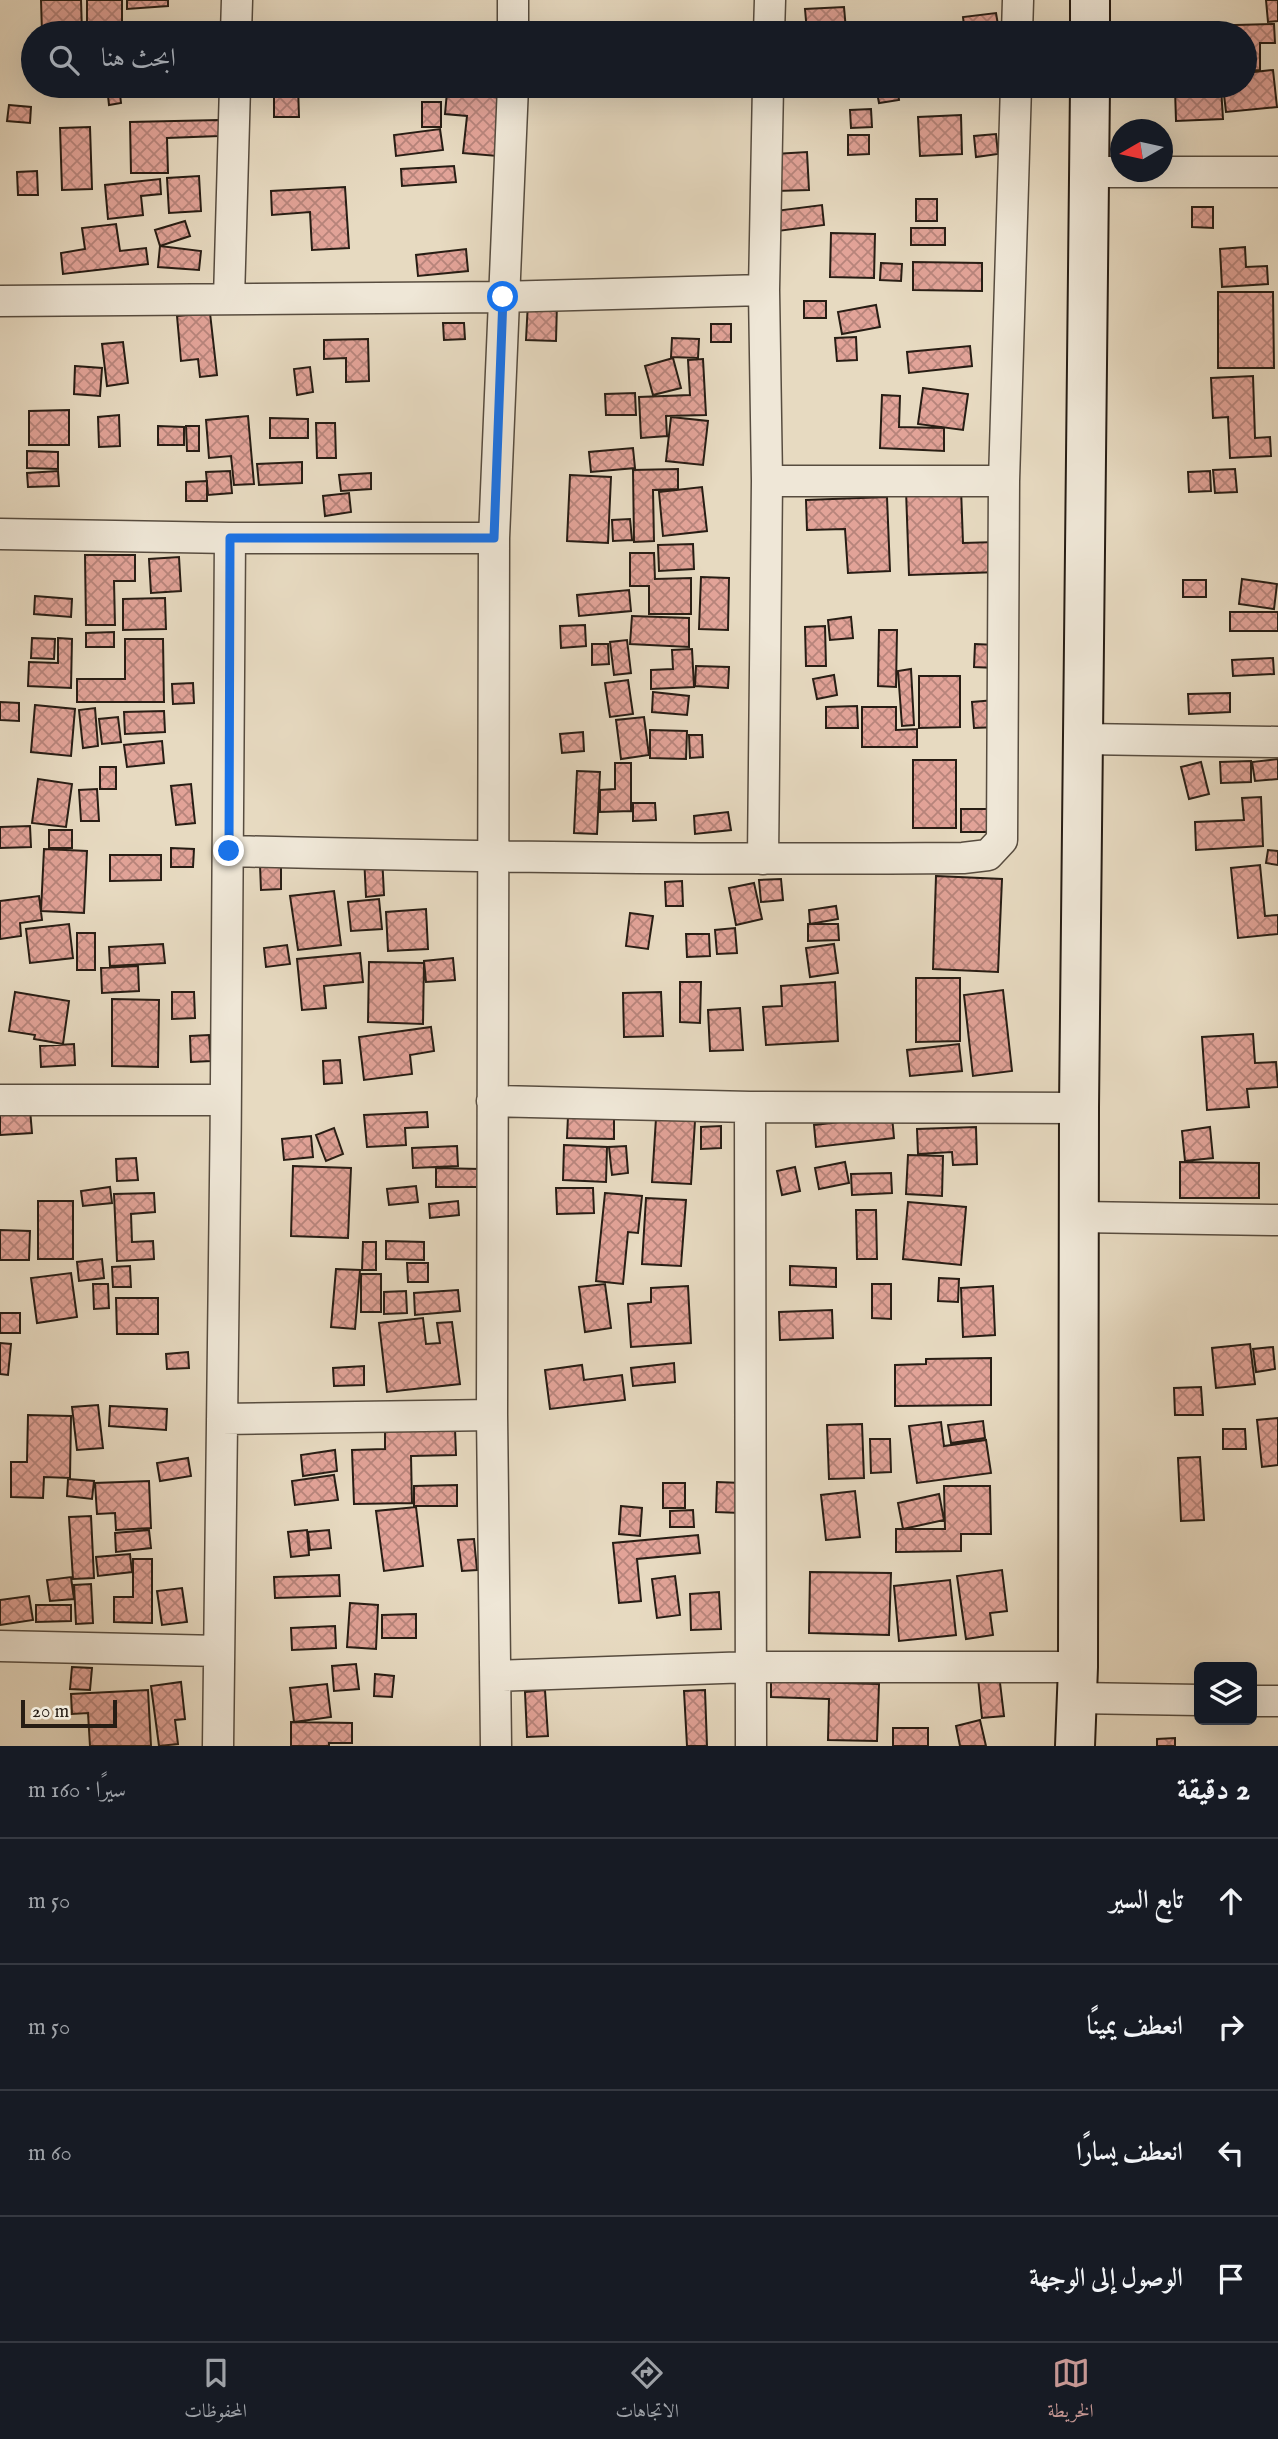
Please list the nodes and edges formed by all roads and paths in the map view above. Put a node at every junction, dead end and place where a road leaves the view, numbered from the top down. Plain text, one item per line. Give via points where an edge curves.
1 (237, 0) edge
2 (513, 0) edge
3 (770, 0) edge
4 (1018, 0) edge
5 (1072, 0) edge
6 (1090, 0) edge
7 (236, 21) edge
8 (513, 21) edge
9 (769, 21) edge
10 (1017, 21) edge
11 (1090, 21) edge
12 (234, 98) edge
13 (512, 98) edge
14 (768, 98) edge
15 (1016, 98) edge
16 (1090, 98) edge
17 (1091, 172) junction
18 (1278, 172) edge
19 (764, 290) junction
20 (503, 297) junction
21 (229, 299) junction
22 (0, 301) edge
23 (767, 481) junction
24 (1004, 481) junction
25 (0, 534) edge
26 (230, 538) junction
27 (494, 538) junction
28 (1084, 739) junction
29 (1278, 743) edge
30 (229, 851) junction
31 (494, 857) junction
32 (763, 859) junction
33 (0, 1100) edge
34 (224, 1100) junction
35 (492, 1101) junction
36 (750, 1107) junction
37 (1079, 1108) junction
38 (1079, 1217) junction
39 (1278, 1220) edge
40 (492, 1415) junction
41 (222, 1419) junction
42 (0, 1646) edge
43 (219, 1651) junction
44 (751, 1667) junction
45 (496, 1676) junction
46 (1077, 1682) junction
47 (1194, 1699) edge
48 (1257, 1701) edge
49 (1278, 1701) edge
50 (218, 1746) edge
51 (496, 1746) edge
52 (751, 1746) edge
53 (1075, 1746) edge

1 - 7 street
2 - 8 street
3 - 9 street
4 - 10 street
5 - 6 street
6 - 11 street
12 - 21 street
13 - 20 street
14 - 19 street
15 - 24 street
16 - 17 street
17 - 18 street
17 - 28 street
19 - 20 street
19 - 23 street
20 - 21 street
20 - 27 street
21 - 22 street
23 - 24 street
23 - 32 street
24 - 32 street via 1002,840 988,855 963,858
25 - 26 street
26 - 27 street
26 - 30 street
27 - 31 street
28 - 29 street
28 - 37 street
30 - 31 street
30 - 34 street
31 - 32 street
31 - 35 street
33 - 34 street
34 - 41 street
35 - 36 street
35 - 40 street
36 - 37 street
36 - 44 street
37 - 38 street
38 - 39 street
38 - 46 street
40 - 41 street
40 - 45 street
41 - 43 street
42 - 43 street
43 - 50 street
44 - 45 street
44 - 46 street
44 - 52 street
45 - 51 street
46 - 47 street
46 - 53 street
48 - 49 street

